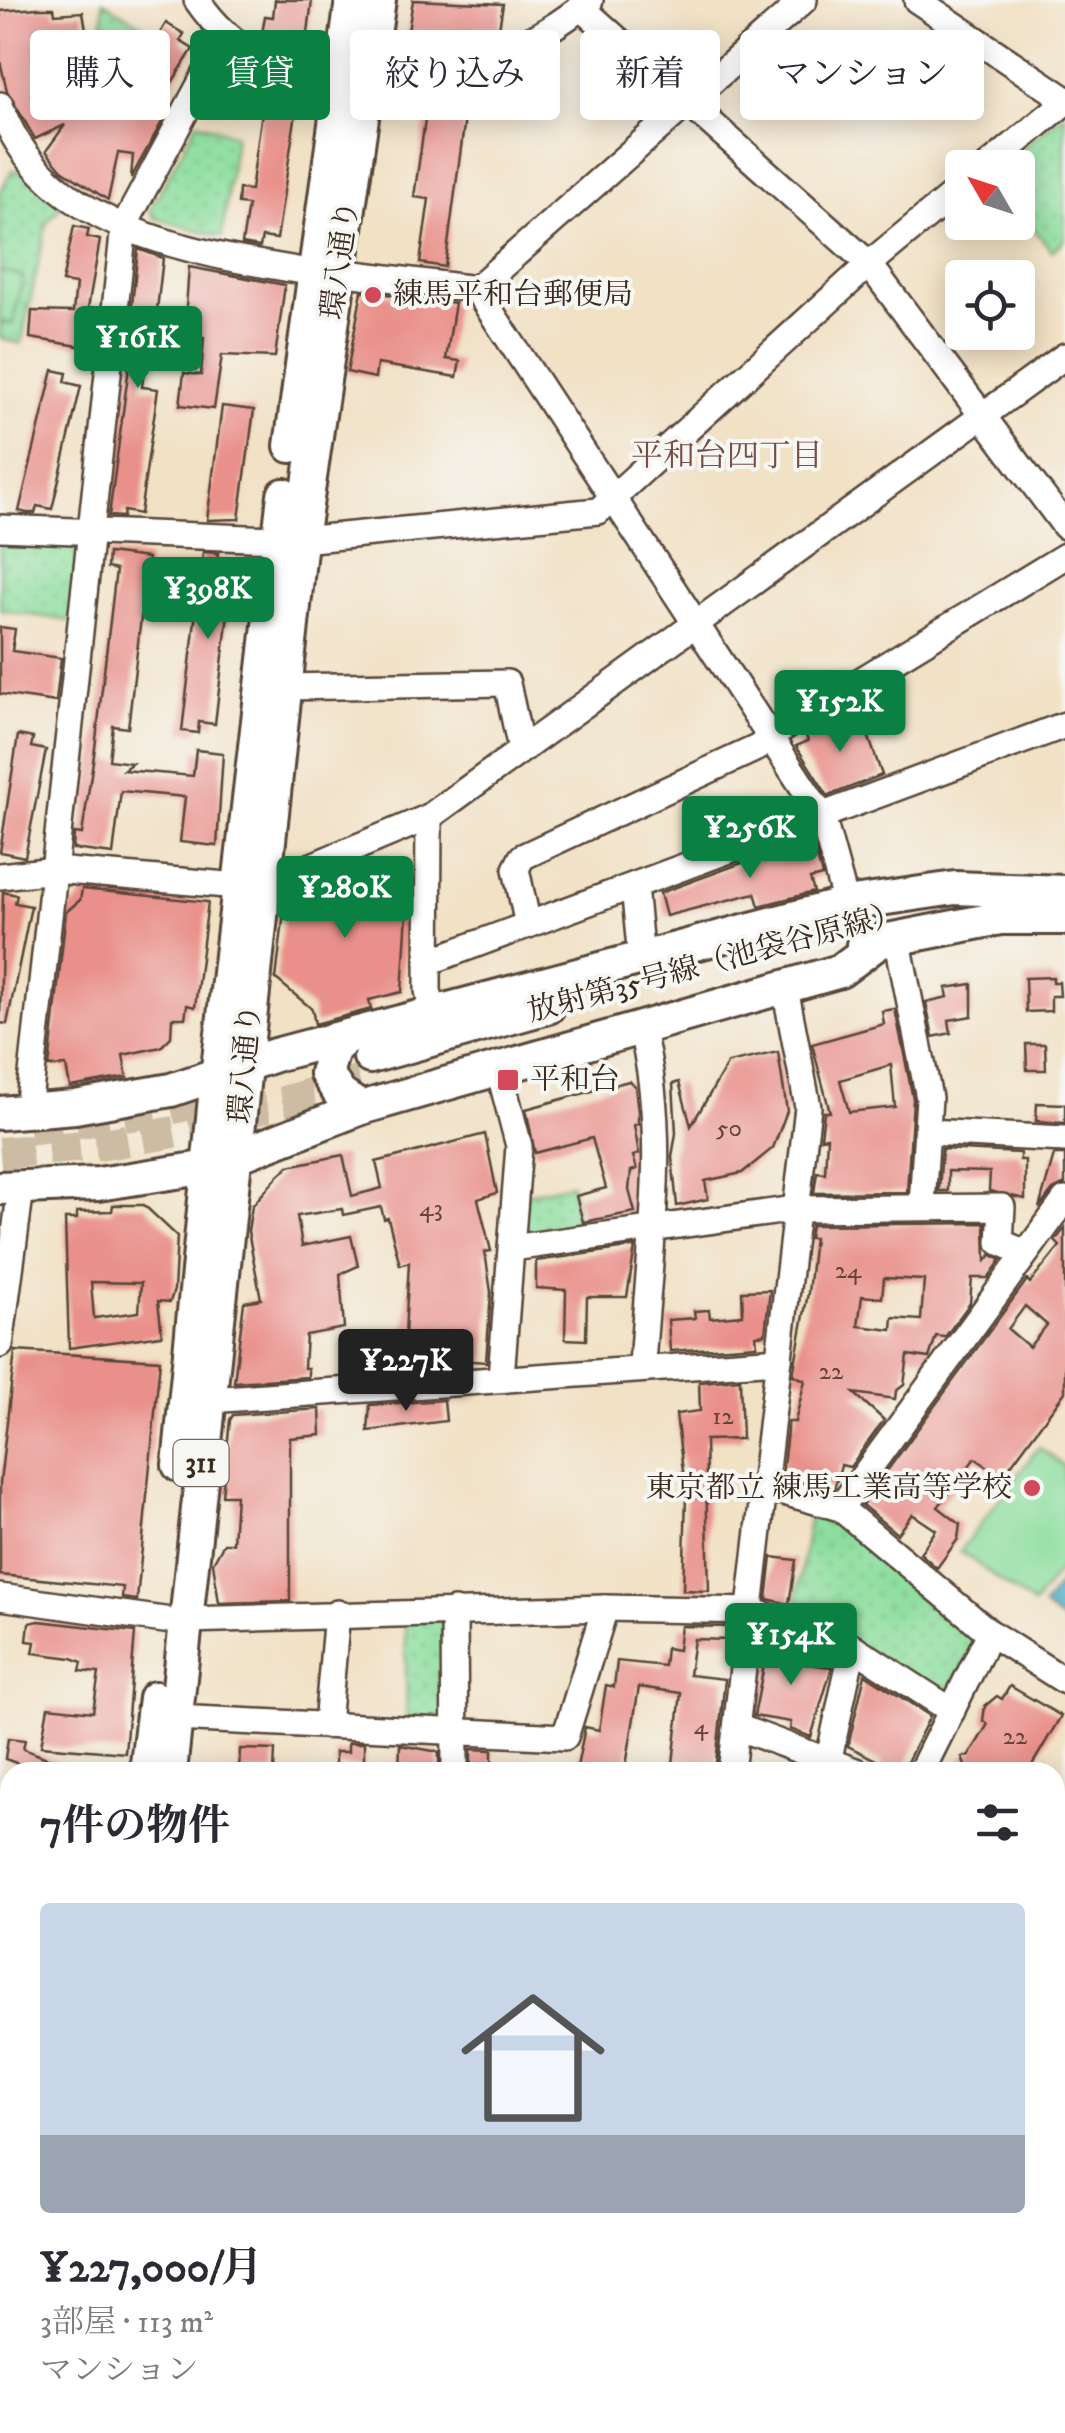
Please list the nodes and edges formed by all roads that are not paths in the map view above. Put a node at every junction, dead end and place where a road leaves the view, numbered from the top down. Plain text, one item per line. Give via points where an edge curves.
1 (198, 0) edge
2 (352, 0) edge
3 (379, 0) edge
4 (804, 0) edge
5 (917, 0) edge
6 (586, 4) edge
7 (221, 30) edge
8 (353, 30) edge
9 (370, 30) edge
10 (547, 30) edge
11 (613, 30) edge
12 (720, 77) edge
13 (1065, 101) edge
14 (190, 103) edge
15 (0, 105) edge
16 (350, 114) edge
17 (672, 120) edge
18 (709, 120) edge
19 (16, 142) junction
20 (1007, 150) edge
21 (0, 164) edge
22 (945, 201) edge
23 (124, 226) junction
24 (869, 264) junction
25 (327, 272) junction
26 (476, 289) junction
27 (1065, 356) edge
28 (982, 416) junction
29 (614, 499) junction
30 (1065, 526) edge
31 (0, 528) edge
32 (91, 533) junction
33 (289, 540) junction
34 (1065, 556) edge
35 (696, 623) junction
36 (284, 687) junction
37 (1065, 725) edge
38 (770, 736) junction
39 (522, 749) junction
40 (822, 816) junction
41 (429, 817) junction
42 (55, 870) junction
43 (0, 876) edge
44 (251, 880) junction
45 (634, 886) junction
46 (1065, 892) edge
47 (846, 904) junction
48 (1065, 918) edge
49 (528, 925) junction
50 (889, 939) junction
51 (641, 959) junction
52 (428, 962) junction
53 (785, 988) junction
54 (434, 1015) junction
55 (641, 1028) junction
56 (364, 1057) junction
57 (498, 1066) junction
58 (231, 1071) junction
59 (361, 1108) junction
60 (14, 1112) edge
61 (928, 1132) junction
62 (1065, 1139) edge
63 (223, 1160) junction
64 (10, 1188) edge
65 (1065, 1200) edge
66 (922, 1205) junction
67 (795, 1209) junction
68 (650, 1229) junction
69 (512, 1248) junction
70 (1024, 1253) junction
71 (0, 1345) edge
72 (779, 1360) junction
73 (642, 1367) junction
74 (501, 1377) junction
75 (209, 1400) junction
76 (766, 1487) junction
77 (840, 1508) junction
78 (0, 1597) edge
79 (605, 1608) junction
80 (454, 1611) junction
81 (752, 1611) junction
82 (337, 1613) junction
83 (174, 1620) junction
84 (990, 1633) junction
85 (853, 1647) junction
86 (1065, 1682) edge
87 (952, 1711) junction
88 (175, 1718) junction
89 (328, 1724) junction
90 (738, 1727) junction
91 (455, 1731) junction
92 (148, 1762) edge
93 (171, 1762) edge
94 (455, 1762) edge
95 (733, 1762) edge
96 (816, 1762) edge
97 (828, 1762) edge
98 (926, 1762) edge

1 - 7 street
2 - 8 main road, 環八通り / 311
3 - 9 main road, 環八通り / 311
4 - 12 street
5 - 13 street
6 - 10 street
6 - 11 street
13 - 20 street
14 - 23 street
15 - 19 street
16 - 25 main road, 環八通り / 311
17 - 26 street
18 - 24 street
19 - 21 street
19 - 23 street via 57,188
22 - 24 street
23 - 25 street via 216,256
23 - 32 street
24 - 28 street
24 - 29 street
25 - 26 street
25 - 33 main road, 環八通り / 311
26 - 29 street
27 - 28 street
28 - 30 street
28 - 35 street
29 - 33 street via 598,511
29 - 35 street
31 - 32 street
32 - 33 street
32 - 42 street
33 - 36 main road, 環八通り / 311
33 - 44 main road, 環八通り / 311
34 - 38 street
35 - 38 street
35 - 39 street
36 - 39 street via 508,683
36 - 44 main road, 環八通り / 311
37 - 40 street
38 - 40 street
38 - 49 street via 759,747 522,858 516,869
39 - 41 street
40 - 45 street
40 - 47 street
41 - 44 street via 302,870
41 - 52 street
42 - 43 street
42 - 44 street
42 - 60 street
44 - 58 main road, 環八通り / 311
45 - 49 street
45 - 51 street
46 - 47 main road via 942,889
46 - 56 main road, 放射第35号線（池袋谷原線） via 952,902 843,925
47 - 51 main road
48 - 50 main road, 放射第35号線（池袋谷原線） via 1000,918
49 - 52 street
50 - 53 main road via 840,971
50 - 56 main road, 放射第35号線（池袋谷原線）
50 - 61 street via 913,996 930,1098
51 - 54 main road
52 - 54 street
53 - 55 main road
53 - 67 street via 808,1107
54 - 56 main road
55 - 57 main road
55 - 68 street via 657,1131
56 - 58 main road
56 - 59 main road via 334,1048 326,1072 340,1094
57 - 59 main road
57 - 69 street via 519,1146
58 - 60 main road via 94,1104
58 - 63 main road, 環八通り / 311
59 - 63 main road
61 - 62 street
61 - 66 street
63 - 64 main road via 98,1184
63 - 75 main road, 環八通り / 311
63 - 83 main road, 環八通り / 311
64 - 71 street
65 - 70 street
66 - 67 street
66 - 70 street via 1002,1206 1000,1242
67 - 68 street
67 - 72 street
68 - 69 street
68 - 73 street
69 - 74 street
70 - 77 street
72 - 73 street
72 - 76 street
73 - 74 street
74 - 75 street
75 - 83 main road, 環八通り / 311
76 - 77 street
76 - 81 street
77 - 84 street
78 - 83 street
79 - 80 street
79 - 81 street
79 - 91 street via 568,1736
80 - 82 street
80 - 91 street
81 - 85 street
81 - 90 street
82 - 83 street
82 - 89 street
83 - 88 main road, 環八通り / 311
83 - 92 main road, 環八通り / 311
84 - 86 street
84 - 87 street
85 - 87 street
85 - 97 street
87 - 98 street
88 - 89 street
88 - 93 main road, 環八通り / 311
89 - 91 street
90 - 95 street
90 - 96 street
91 - 94 street

